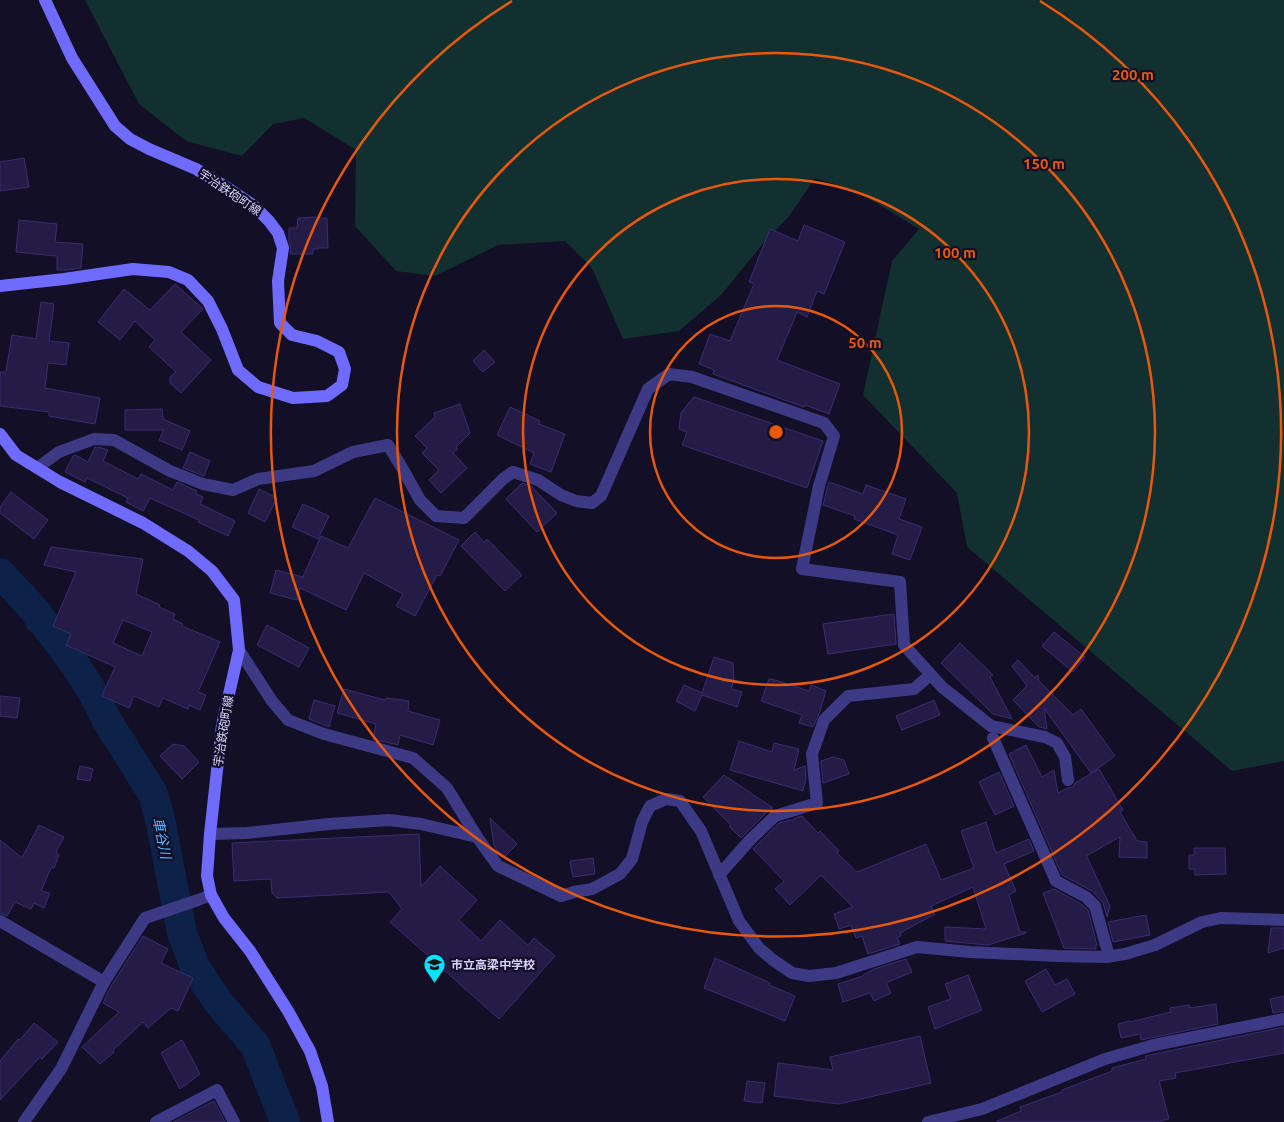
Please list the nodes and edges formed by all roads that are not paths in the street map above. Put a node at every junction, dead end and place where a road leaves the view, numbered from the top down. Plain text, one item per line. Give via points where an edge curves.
1 (45, 0) edge
2 (0, 286) edge
3 (0, 434) edge
4 (37, 468) junction
5 (239, 650) junction
6 (930, 674) junction
7 (993, 738) dead end
8 (1068, 780) dead end
9 (210, 834) junction
10 (477, 837) junction
11 (719, 875) junction
12 (211, 895) junction
13 (1284, 920) edge
14 (0, 921) edge
15 (1109, 956) junction
16 (104, 982) junction
17 (1284, 1019) edge
18 (24, 1122) edge
19 (156, 1122) edge
20 (234, 1122) edge
21 (328, 1122) edge
22 (928, 1122) edge

1 - 2 main road, 宇治鉄砲町線 via 72,58 115,126 130,139 213,179 254,206 269,221 283,248 278,281 280,323 292,335 317,341 340,352 345,369 342,385 327,396 293,398 258,387 238,370 208,301 188,280 169,272 133,269
3 - 4 main road, 宇治鉄砲町線 via 16,455
4 - 5 main road, 宇治鉄砲町線 via 143,523 188,551 212,571 234,600
4 - 6 street via 59,452 94,439 114,440 170,471 203,484 233,490 258,479 314,470 353,452 388,445 420,500 436,516 464,518 513,472 538,480 568,498 592,503 601,496 648,389 669,374 692,377 824,423 834,436 819,486 802,569 900,582 904,646
5 - 9 main road, 宇治鉄砲町線 via 222,725
5 - 10 street via 288,720 324,734 413,758 447,788
6 - 8 street via 991,726 1045,736 1057,743 1065,757
6 - 11 street via 914,689 848,696 824,720 812,754 817,803 775,816
7 - 15 street via 1056,881 1086,897 1095,906
9 - 10 street via 389,820
9 - 12 main road, 宇治鉄砲町線 via 207,876
10 - 11 street via 498,866 561,896 592,889 620,874 632,859 650,806 666,800 680,801 701,831
11 - 15 street via 744,928 760,948 792,973 809,976 836,973 917,947 970,952
12 - 16 street via 145,918
12 - 21 main road, 宇治鉄砲町線 via 250,951 310,1051 322,1086
13 - 15 street via 1221,918 1202,922 1155,945
14 - 16 street
16 - 18 street via 61,1069
17 - 22 street via 1154,1045 1105,1059 982,1109
19 - 20 street via 217,1090

